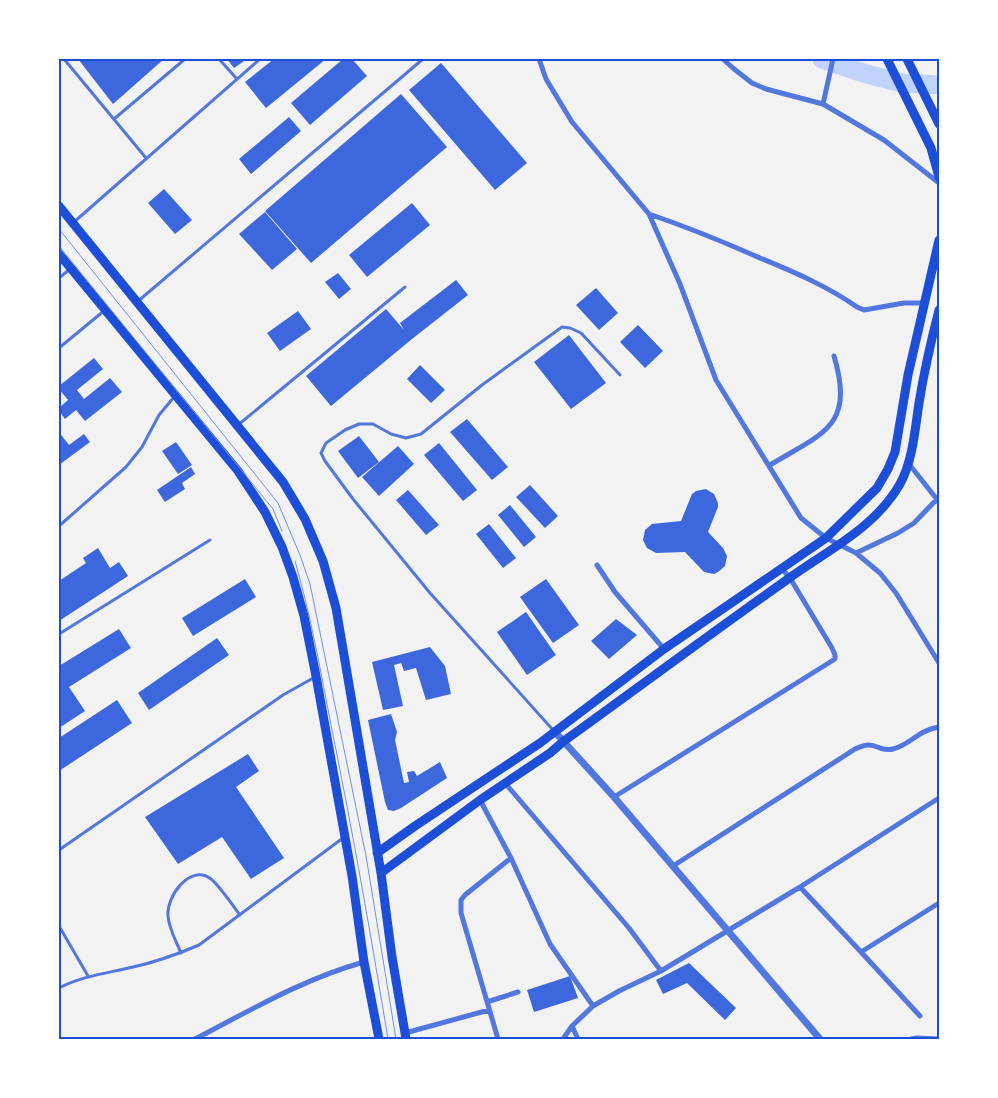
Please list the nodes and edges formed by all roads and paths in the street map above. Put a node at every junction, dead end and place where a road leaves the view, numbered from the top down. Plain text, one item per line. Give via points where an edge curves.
1 (64, 59) edge
2 (185, 59) edge
3 (219, 59) edge
4 (260, 59) edge
5 (423, 59) edge
6 (539, 59) edge
7 (723, 59) edge
8 (833, 59) edge
9 (887, 59) edge
10 (907, 59) edge
11 (237, 79) junction
12 (823, 104) junction
13 (114, 119) junction
14 (938, 123) edge
15 (146, 158) junction
16 (939, 177) edge
17 (939, 183) edge
18 (59, 206) edge
19 (648, 214) junction
20 (73, 223) junction
21 (939, 240) edge
22 (59, 254) edge
23 (71, 268) junction
24 (59, 278) edge
25 (405, 287) dead end
26 (137, 302) junction
27 (924, 303) junction
28 (106, 310) junction
29 (939, 310) edge
30 (59, 348) edge
31 (834, 356) dead end
32 (620, 375) dead end
33 (176, 395) junction
34 (238, 425) junction
35 (908, 464) junction
36 (770, 465) junction
37 (938, 499) edge
38 (59, 526) edge
39 (826, 538) junction
40 (210, 540) dead end
41 (840, 544) junction
42 (856, 553) junction
43 (597, 565) dead end
44 (782, 569) junction
45 (790, 578) junction
46 (59, 634) edge
47 (664, 649) junction
48 (939, 663) edge
49 (316, 676) junction
50 (939, 727) edge
51 (555, 732) junction
52 (564, 741) junction
53 (505, 783) junction
54 (614, 797) junction
55 (939, 798) edge
56 (480, 800) junction
57 (345, 836) junction
58 (59, 850) edge
59 (378, 854) junction
60 (511, 858) junction
61 (673, 866) junction
62 (381, 873) junction
63 (800, 887) junction
64 (939, 903) edge
65 (240, 915) junction
66 (59, 926) edge
67 (727, 930) junction
68 (861, 952) junction
69 (181, 953) junction
70 (364, 962) junction
71 (661, 971) junction
72 (88, 976) junction
73 (59, 988) edge
74 (518, 992) dead end
75 (487, 1002) junction
76 (594, 1006) junction
77 (489, 1010) junction
78 (920, 1016) dead end
79 (572, 1026) junction
80 (406, 1036) edge
81 (939, 1038) edge
82 (195, 1039) edge
83 (378, 1039) edge
84 (498, 1039) edge
85 (563, 1039) edge
86 (578, 1039) edge
87 (820, 1039) edge
88 (907, 1039) edge

1 - 13 lane
2 - 13 lane
3 - 11 lane
4 - 11 lane
5 - 26 lane
6 - 19 street via 546,79 572,122
7 - 12 street via 752,83
8 - 12 street
9 - 16 main road via 930,148
10 - 14 main road
11 - 15 lane
12 - 17 street via 884,140
13 - 15 lane
15 - 20 lane
18 - 20 main road
19 - 27 street via 780,266 864,310
19 - 36 street via 680,284 716,380
20 - 26 main road
21 - 27 main road
22 - 23 main road
23 - 24 lane
23 - 28 main road
25 - 34 lane
26 - 34 main road
27 - 39 main road via 908,375 899,437 888,469 876,488
28 - 30 lane
28 - 33 main road
29 - 35 main road via 924,370
31 - 36 street via 842,393 835,420 827,430
32 - 51 lane via 581,333 562,327 421,434 406,438 373,424 359,424 326,443 321,453 352,499 430,593
33 - 38 lane via 159,415 142,447 126,467
33 - 49 main road via 238,471 265,512 293,577
34 - 59 main road via 283,482 305,519 323,561 336,608
35 - 37 street
35 - 41 main road via 888,502 873,519
36 - 39 street via 801,518
37 - 42 street via 898,533
39 - 41 street
39 - 44 main road
40 - 46 lane
41 - 42 street
41 - 45 main road
42 - 48 street via 896,593
43 - 47 street via 615,592
44 - 45 street
44 - 47 main road
45 - 52 main road
45 - 54 street via 832,648 835,659
47 - 51 main road
49 - 57 main road
49 - 58 lane via 283,695
50 - 61 street via 922,731 907,743 890,750 873,744 855,750
51 - 52 street
51 - 59 main road
52 - 53 main road
52 - 54 street
53 - 56 main road
53 - 71 street via 629,928
54 - 61 street
55 - 63 street
56 - 60 street
56 - 62 main road
57 - 65 lane
57 - 70 main road
59 - 62 main road
60 - 75 street via 461,900
60 - 76 street via 550,944
61 - 67 street
62 - 80 main road
63 - 67 street
63 - 68 street
64 - 68 street
65 - 69 lane via 200,945
65 - 69 lane via 211,878 190,877 177,887 167,914 169,927
66 - 72 lane
67 - 71 street
67 - 87 street
68 - 78 street
69 - 72 lane
70 - 82 street via 308,981
70 - 83 main road
71 - 76 street
72 - 73 lane
74 - 75 street
75 - 77 street
76 - 79 street
77 - 80 street
77 - 84 street
79 - 85 street
79 - 86 street
81 - 88 lane

